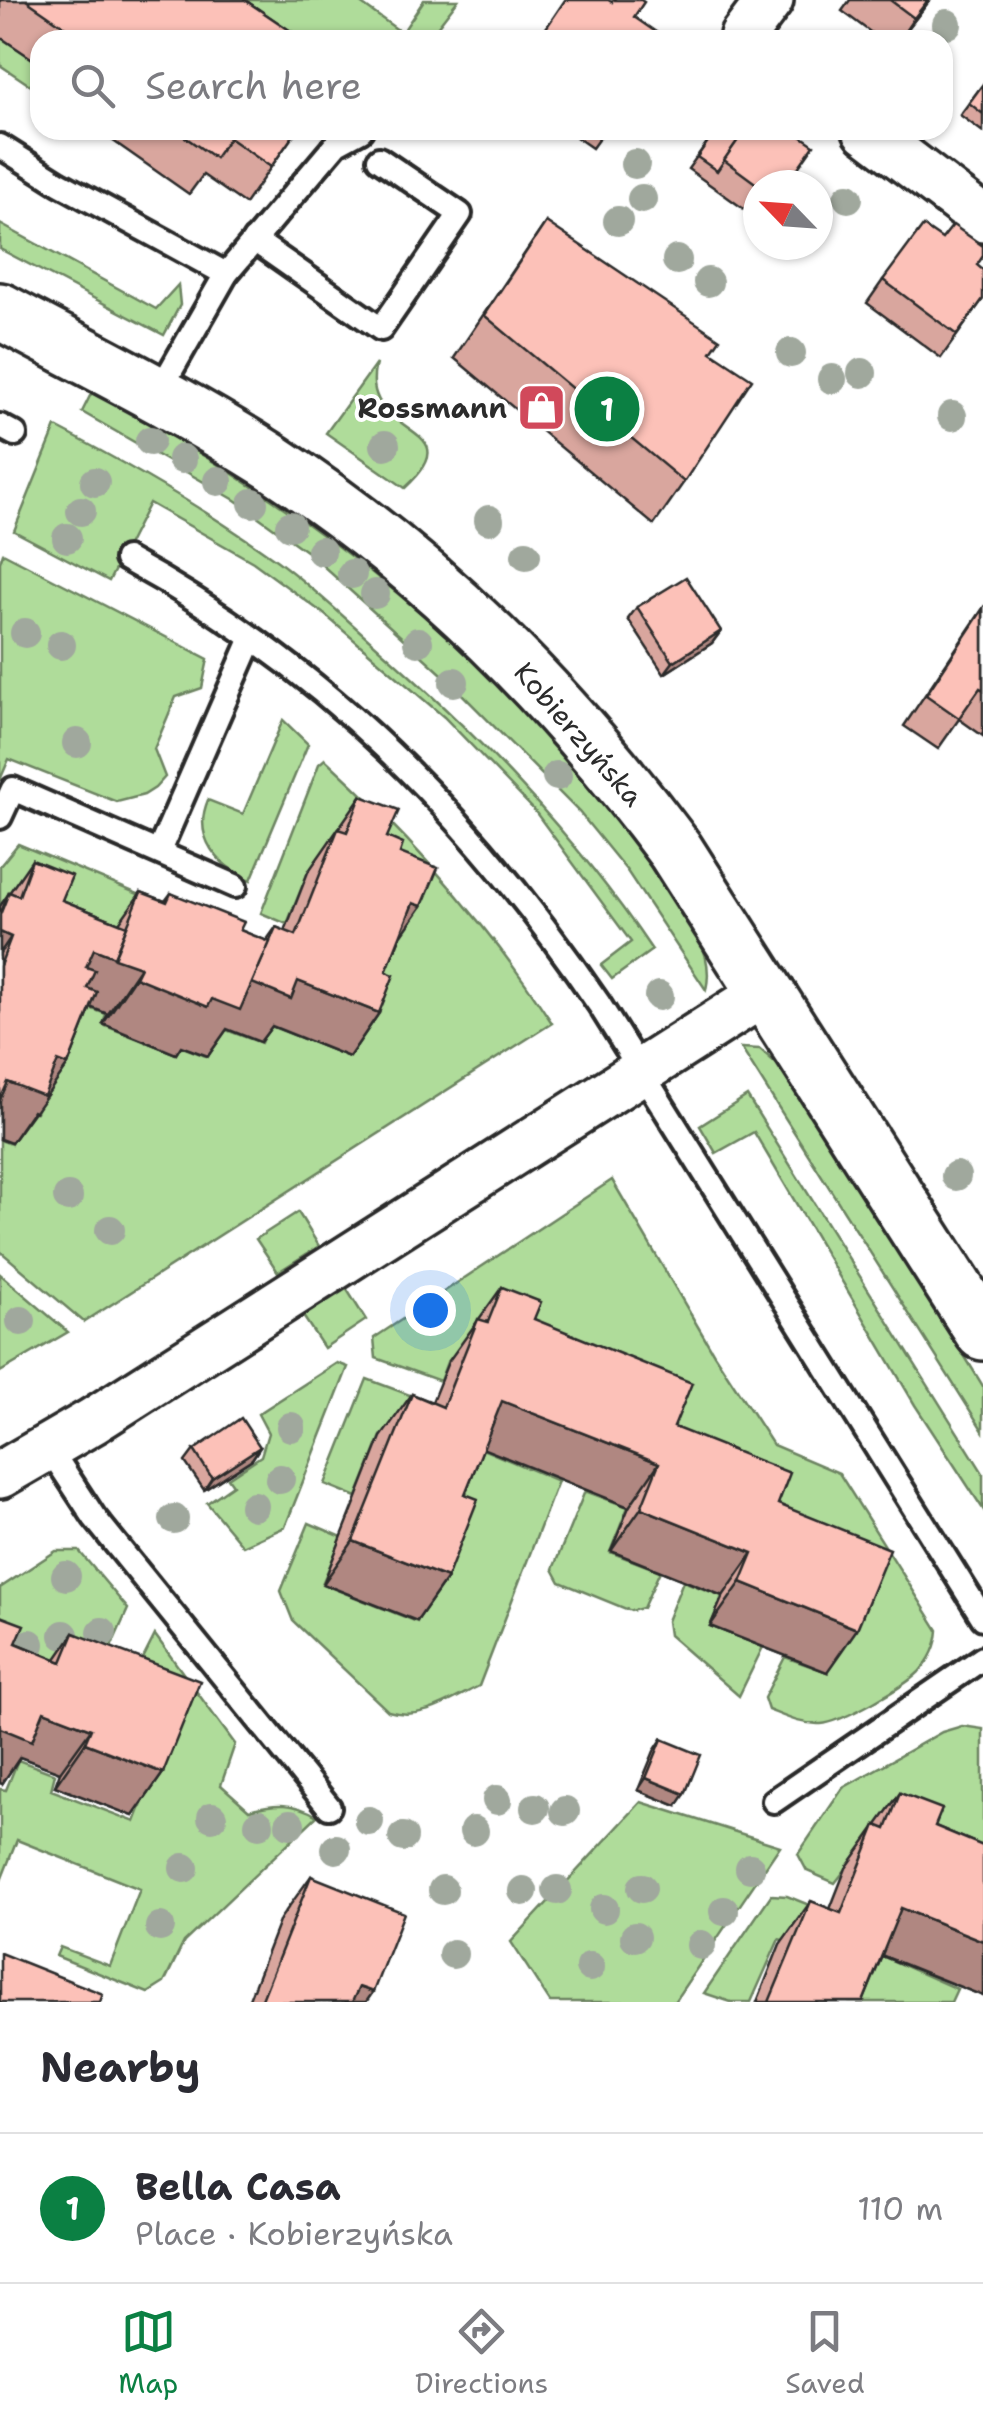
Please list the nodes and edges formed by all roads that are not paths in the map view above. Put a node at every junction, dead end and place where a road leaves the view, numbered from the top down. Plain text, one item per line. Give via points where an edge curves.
1 (770, 0) edge
2 (748, 30) edge
3 (343, 140) edge
4 (879, 140) edge
5 (0, 146) edge
6 (379, 159) dead end
7 (983, 219) edge
8 (254, 240) junction
9 (226, 274) junction
10 (0, 311) edge
11 (157, 394) junction
12 (126, 560) dead end
13 (252, 638) junction
14 (0, 817) edge
15 (159, 851) junction
16 (236, 886) dead end
17 (767, 992) junction
18 (641, 1071) junction
19 (983, 1332) edge
20 (50, 1448) junction
21 (0, 1475) edge
22 (983, 1618) edge
23 (983, 1658) edge
24 (774, 1802) dead end
25 (329, 1806) dead end

1 - 2 street
3 - 8 lane
4 - 7 street
5 - 9 lane
6 - 8 lane via 460,214 381,329
8 - 9 lane
9 - 11 lane
10 - 11 street, Kobierzyńska
11 - 17 street, Kobierzyńska via 325,498 505,648 625,783
12 - 13 lane
13 - 15 lane
13 - 18 lane via 380,740 460,822 551,933
14 - 15 lane via 13,789
15 - 16 lane
17 - 18 street
17 - 19 street, Kobierzyńska
18 - 20 street
18 - 22 lane
20 - 21 street
20 - 25 lane via 94,1517
23 - 24 lane

